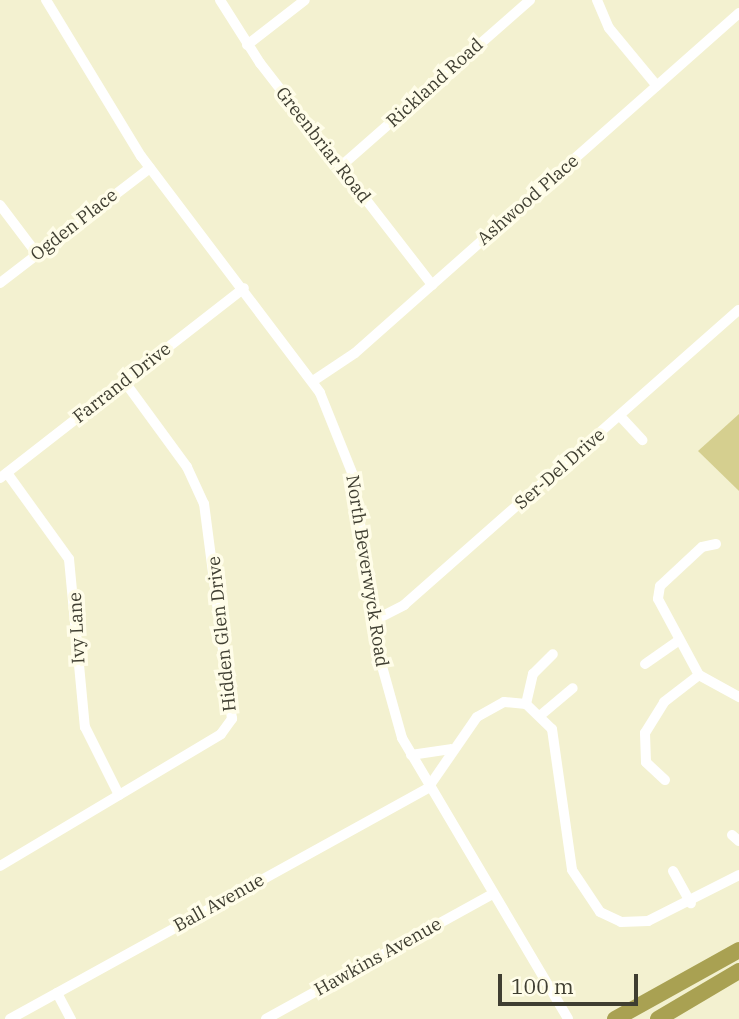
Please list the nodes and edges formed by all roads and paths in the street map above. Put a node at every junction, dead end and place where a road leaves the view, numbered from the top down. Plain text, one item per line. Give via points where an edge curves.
1 (46, 0) edge
2 (220, 0) edge
3 (305, 0) edge
4 (530, 0) edge
5 (597, 0) edge
6 (739, 13) edge
7 (247, 45) junction
8 (657, 86) junction
9 (150, 167) junction
10 (340, 167) junction
11 (0, 205) edge
12 (37, 254) junction
13 (0, 283) edge
14 (432, 285) junction
15 (244, 288) junction
16 (739, 310) edge
17 (124, 381) junction
18 (313, 381) junction
19 (620, 416) junction
20 (642, 440) dead end
21 (4, 475) edge
22 (716, 544) dead end
23 (375, 620) junction
24 (678, 641) junction
25 (553, 654) dead end
26 (645, 664) dead end
27 (699, 675) junction
28 (573, 688) dead end
29 (739, 697) edge
30 (526, 704) junction
31 (542, 714) junction
32 (451, 749) junction
33 (411, 755) junction
34 (665, 780) dead end
35 (428, 788) junction
36 (119, 795) junction
37 (0, 866) edge
38 (674, 871) dead end
39 (739, 876) edge
40 (491, 895) junction
41 (691, 903) junction
42 (739, 950) edge
43 (739, 971) edge
44 (57, 993) junction
45 (10, 1019) edge
46 (71, 1019) edge
47 (266, 1019) edge
48 (568, 1019) edge
49 (615, 1019) edge
50 (658, 1019) edge

1 - 9 street, North Beverwyck Road
2 - 7 street, Greenbriar Road
3 - 7 street
4 - 10 street, Rickland Road
5 - 8 street via 610,28
6 - 8 street, Ashwood Place
7 - 10 street, Greenbriar Road
8 - 14 street, Ashwood Place
9 - 12 street, Ogden Place
9 - 15 street, North Beverwyck Road
10 - 14 street, Greenbriar Road
11 - 12 street
12 - 13 street, Ogden Place
14 - 18 street, Ashwood Place
15 - 17 street, Farrand Drive
15 - 18 street, North Beverwyck Road
16 - 19 street, Ser-Del Drive
17 - 21 street, Farrand Drive
17 - 36 street, Hidden Glen Drive via 187,467 204,504 234,713 221,734
18 - 23 street, North Beverwyck Road via 353,475
19 - 20 street
19 - 23 street, Ser-Del Drive via 404,605
21 - 36 street, Ivy Lane via 69,559 85,727
22 - 24 street via 702,547 660,586 662,615
23 - 33 street, North Beverwyck Road via 385,684
24 - 26 street
24 - 27 street
25 - 30 street via 533,674
27 - 29 street
27 - 34 street via 656,711 645,733 646,762
28 - 31 street
30 - 31 street
30 - 32 street via 510,701 487,710
31 - 41 street via 555,739 572,870 582,893 600,912 634,923
32 - 33 street
32 - 35 street
33 - 35 street, North Beverwyck Road
35 - 40 street, North Beverwyck Road
35 - 44 street, Ball Avenue
36 - 37 street, Hidden Glen Drive
38 - 41 street
39 - 41 street
40 - 47 street, Hawkins Avenue
40 - 48 street, North Beverwyck Road
42 - 49 highway
43 - 50 highway
44 - 45 street, Ball Avenue
44 - 46 street

